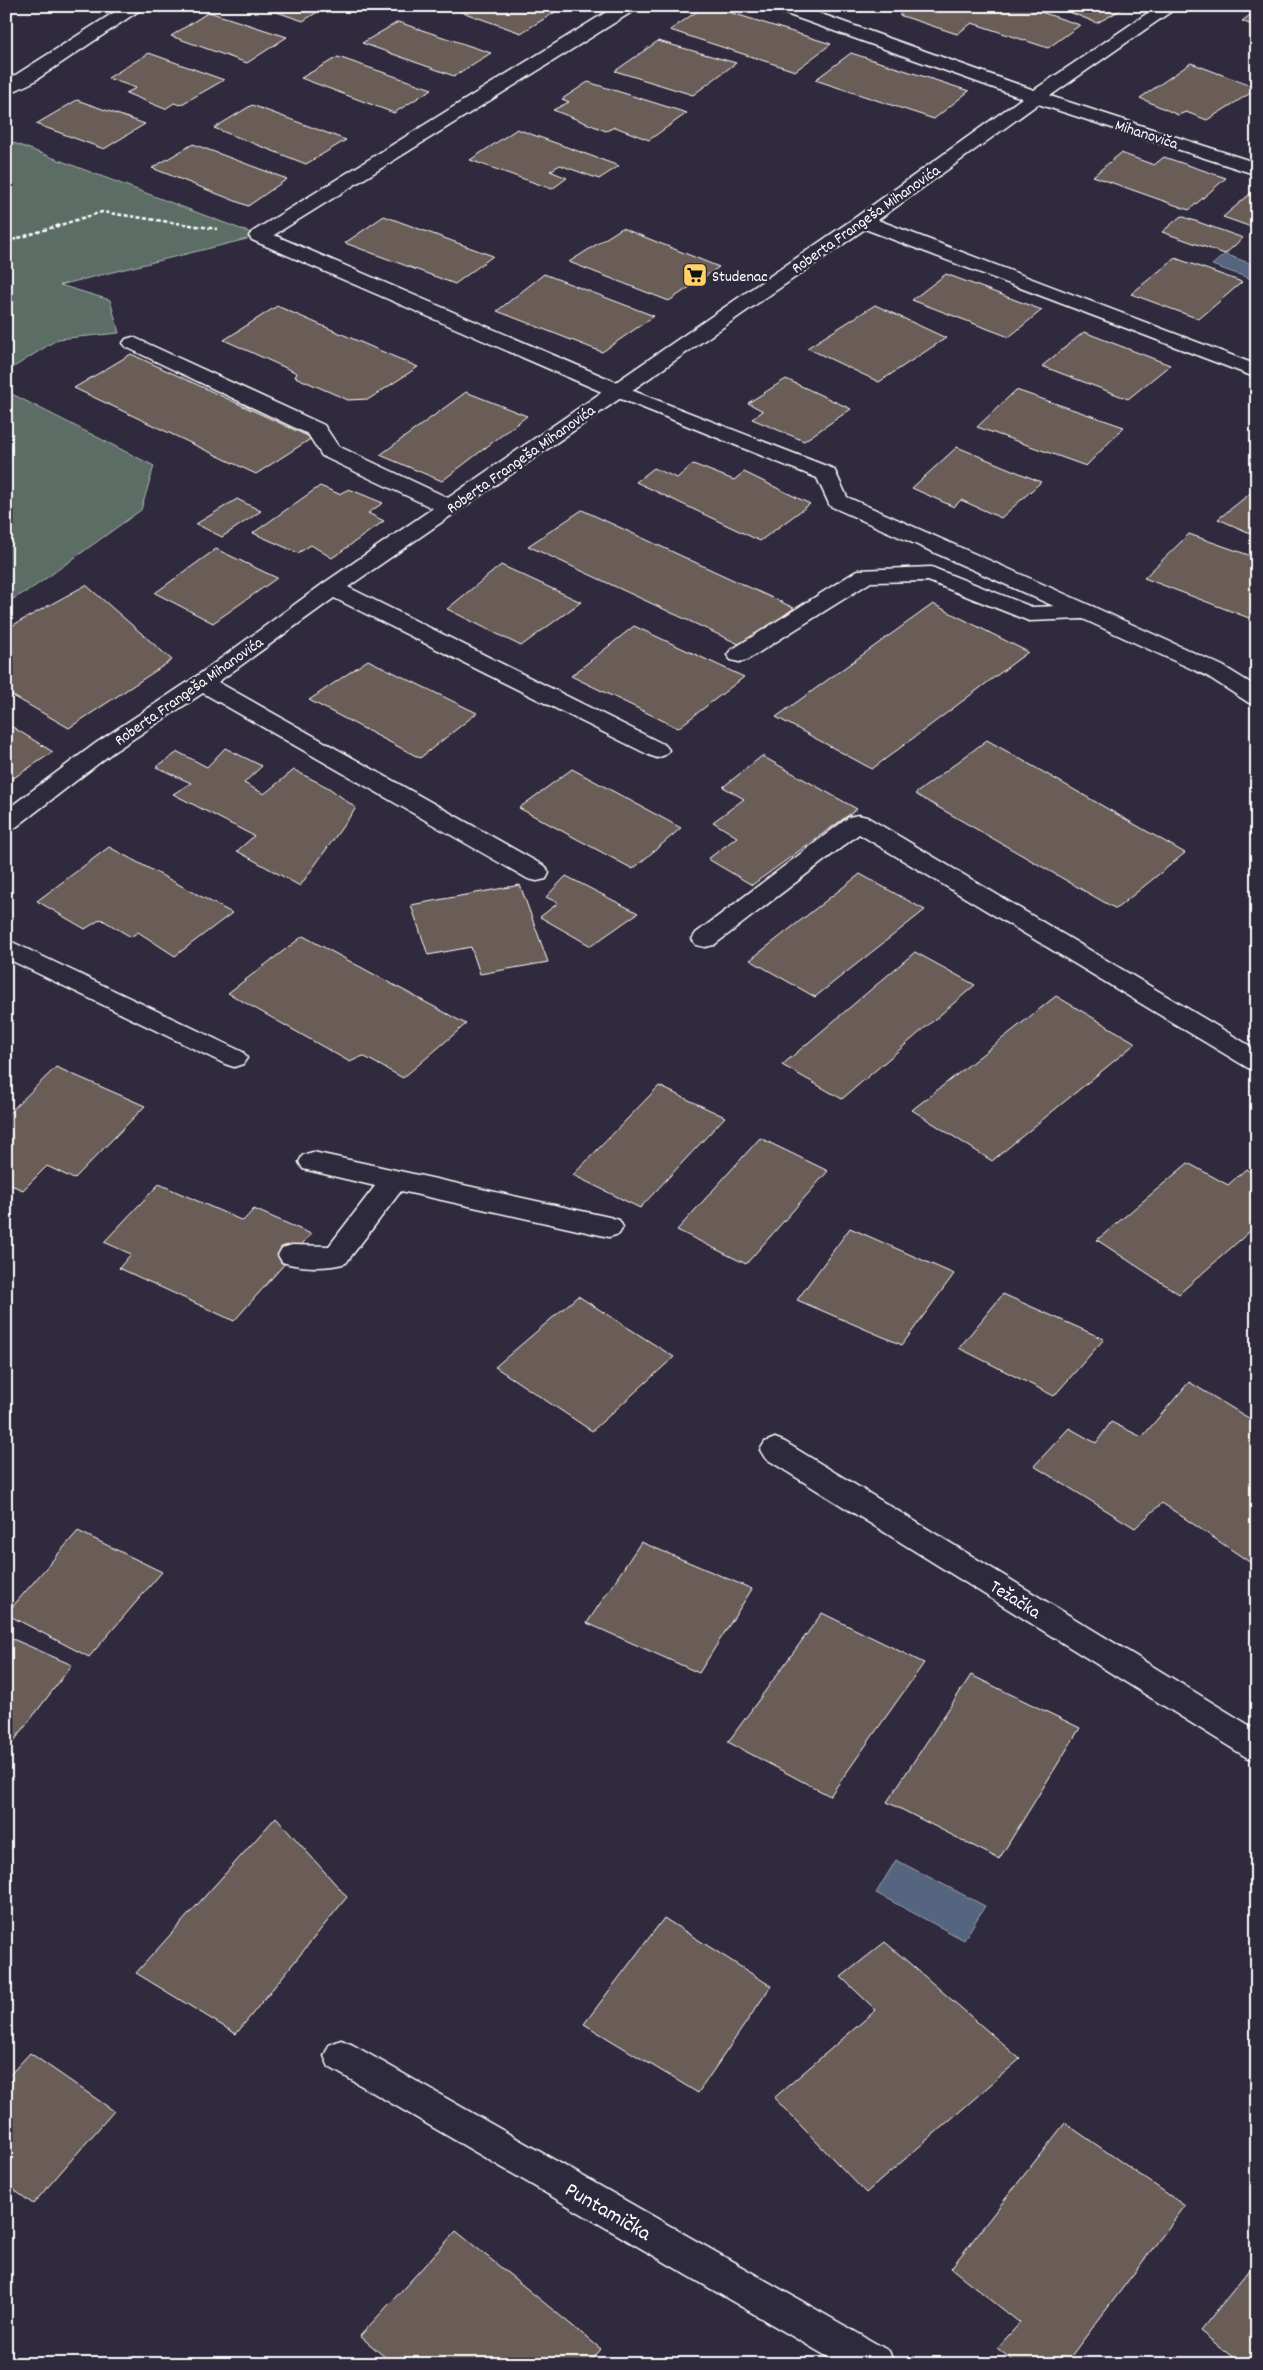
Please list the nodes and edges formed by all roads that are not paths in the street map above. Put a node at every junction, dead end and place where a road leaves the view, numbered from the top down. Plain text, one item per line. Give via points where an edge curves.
1 (137, 6) edge
2 (629, 6) edge
3 (781, 6) edge
4 (1170, 6) edge
5 (6, 89) edge
6 (1036, 97) junction
7 (1257, 169) edge
8 (863, 221) junction
9 (132, 343) dead end
10 (1257, 372) edge
11 (618, 391) junction
12 (449, 507) junction
13 (332, 588) junction
14 (1086, 612) junction
15 (738, 655) dead end
16 (202, 683) junction
17 (1257, 698) edge
18 (657, 750) dead end
19 (6, 822) edge
20 (537, 872) dead end
21 (705, 939) dead end
22 (6, 947) edge
23 (234, 1058) dead end
24 (1257, 1062) edge
25 (313, 1162) dead end
26 (395, 1180) junction
27 (609, 1227) dead end
28 (292, 1255) dead end
29 (775, 1450) dead end
30 (1257, 1747) edge
31 (341, 2056) dead end
32 (876, 2364) edge

1 - 5 street
2 - 11 street via 259,236
3 - 6 street
4 - 6 street, Roberta Frangeša Mihanovića
6 - 7 street, Mihanoviča
6 - 8 street, Roberta Frangeša Mihanovića
8 - 10 street
8 - 11 street, Roberta Frangeša Mihanovića
9 - 12 street via 316,430 330,451
11 - 12 street, Roberta Frangeša Mihanovića
11 - 14 street via 826,474 838,501
12 - 13 street, Roberta Frangeša Mihanovića
13 - 16 street, Roberta Frangeša Mihanovića
13 - 18 street
14 - 15 street via 1029,614 931,574 866,575
14 - 17 street via 1215,671
16 - 19 street, Roberta Frangeša Mihanovića via 104,748
16 - 20 street
21 - 24 street via 858,823
22 - 23 street
25 - 26 street
26 - 27 street
26 - 28 street via 336,1256
29 - 30 street, Težačka
31 - 32 street, Puntamička

